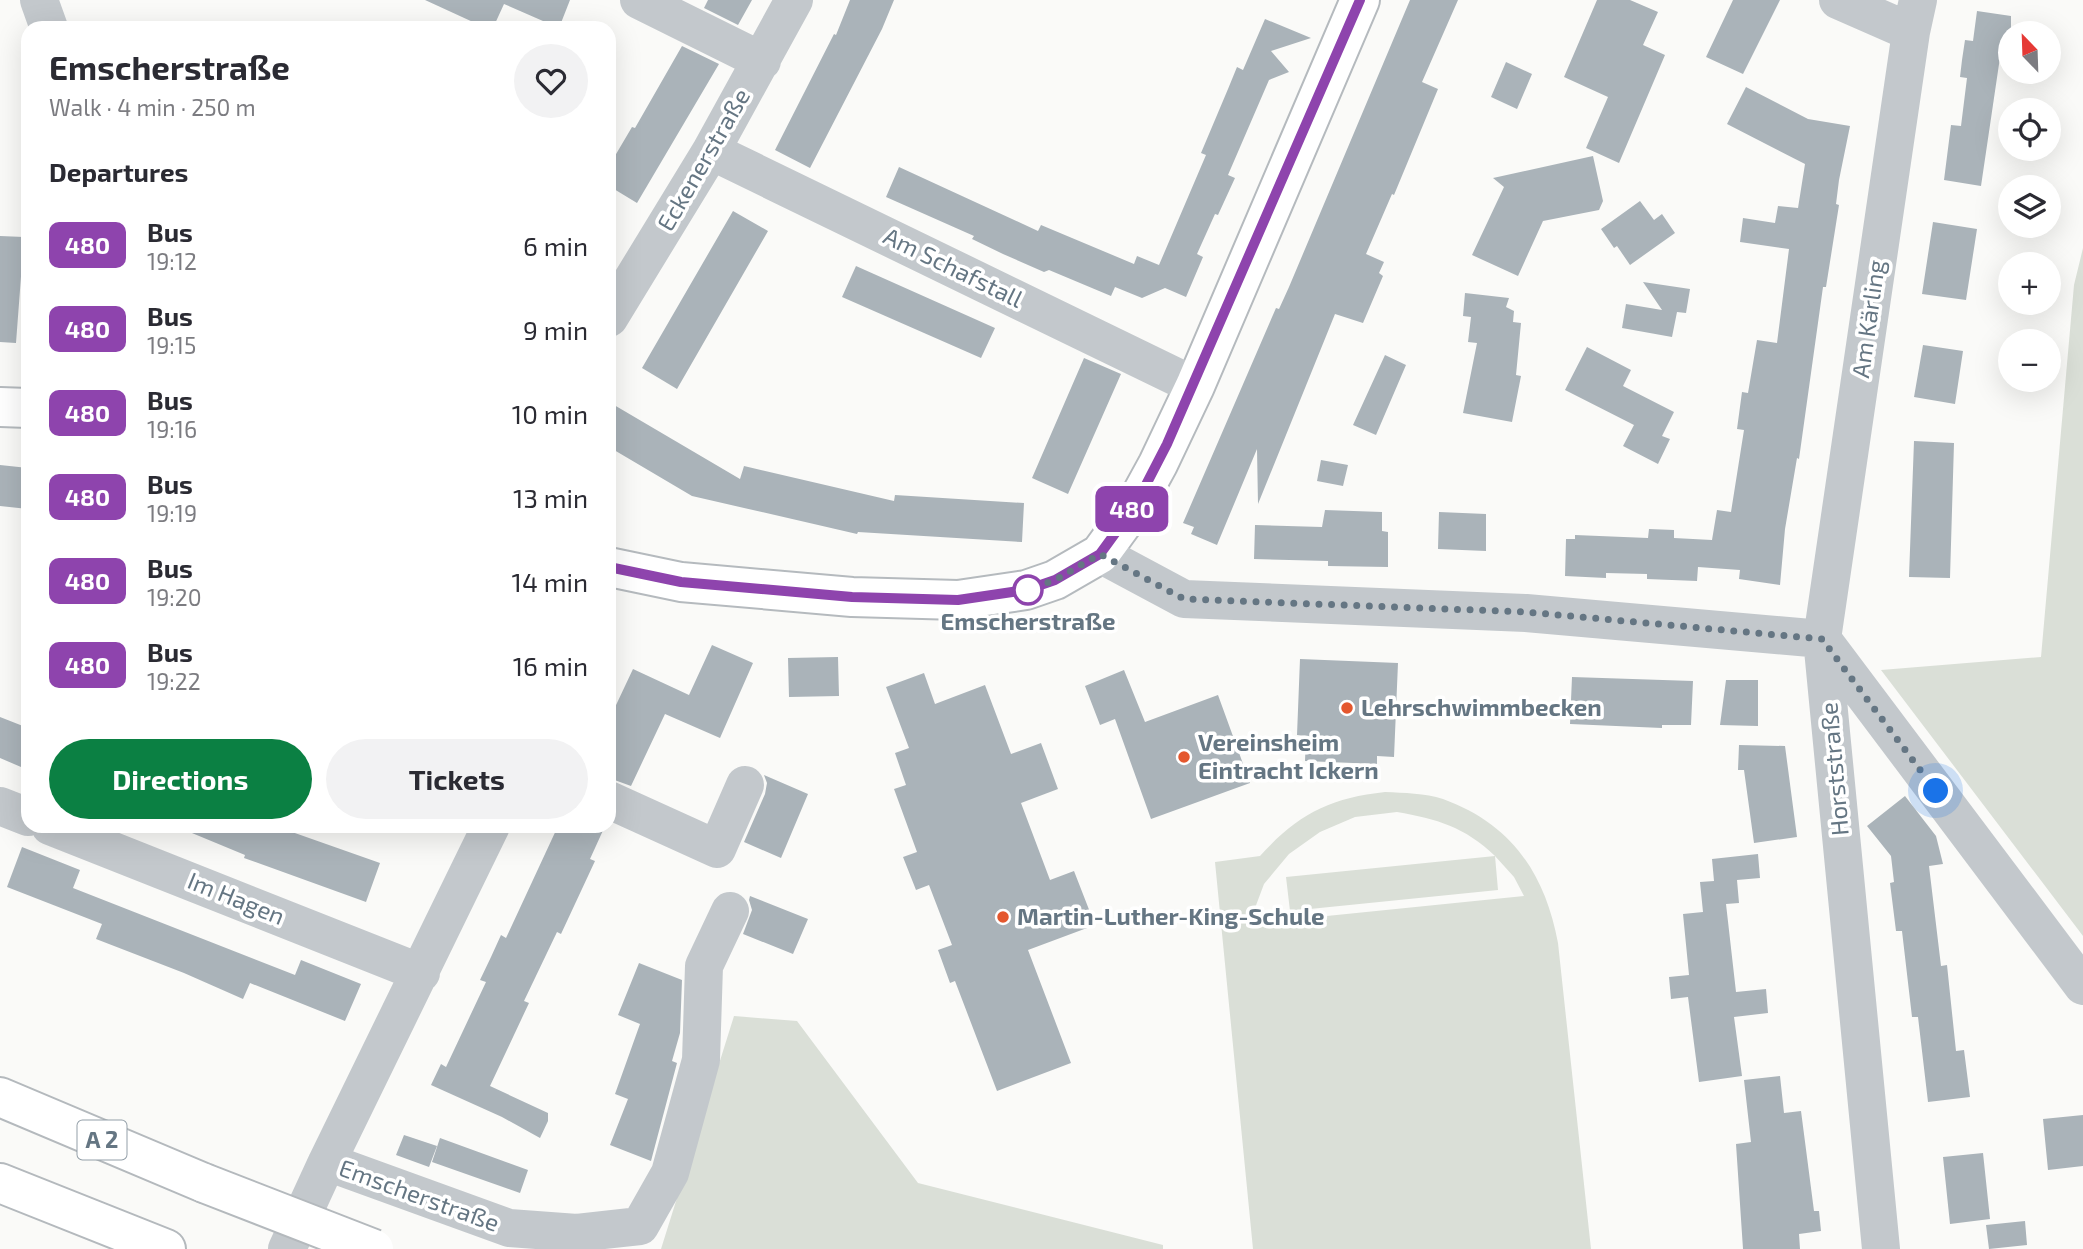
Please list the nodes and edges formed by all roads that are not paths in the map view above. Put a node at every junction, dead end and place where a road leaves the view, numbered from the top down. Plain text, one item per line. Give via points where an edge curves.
1 (39, 0) edge
2 (639, 0) edge
3 (794, 0) edge
4 (1360, 0) edge
5 (1838, 0) edge
6 (1914, 16) edge
7 (46, 21) edge
8 (762, 61) junction
9 (711, 151) junction
10 (616, 307) edge
11 (1195, 386) junction
12 (0, 407) edge
13 (21, 408) edge
14 (1100, 554) junction
15 (616, 572) edge
16 (1822, 639) junction
17 (745, 785) dead end
18 (616, 803) edge
19 (0, 807) edge
20 (21, 814) edge
21 (68, 833) edge
22 (488, 833) edge
23 (730, 911) dead end
24 (421, 973) junction
25 (2083, 986) edge
26 (0, 1097) edge
27 (327, 1162) junction
28 (0, 1183) edge
29 (166, 1249) edge
30 (287, 1249) edge
31 (374, 1249) edge
32 (1881, 1249) edge

1 - 7 street
2 - 8 street
3 - 8 street, Eckenerstraße
4 - 11 main road
5 - 6 street
6 - 16 street, Am Kärling
8 - 9 street, Eckenerstraße
9 - 10 street, Eckenerstraße
9 - 11 street, Am Schafstall
11 - 14 main road via 1135,506
12 - 13 main road
14 - 15 main road via 1055,580 1026,590 958,600 852,597
14 - 16 street via 1184,599 1526,612
16 - 25 street, Horststraße
16 - 32 street, Horststraße
17 - 18 street via 717,849
19 - 20 street
21 - 24 street, Im Hagen
22 - 24 street, Emscherstraße
23 - 27 street, Emscherstraße via 704,965 701,1060 670,1173 640,1226 577,1233 509,1228
24 - 27 street, Emscherstraße
26 - 31 main road, A 2, bridge
27 - 30 street, Emscherstraße
28 - 29 main road

